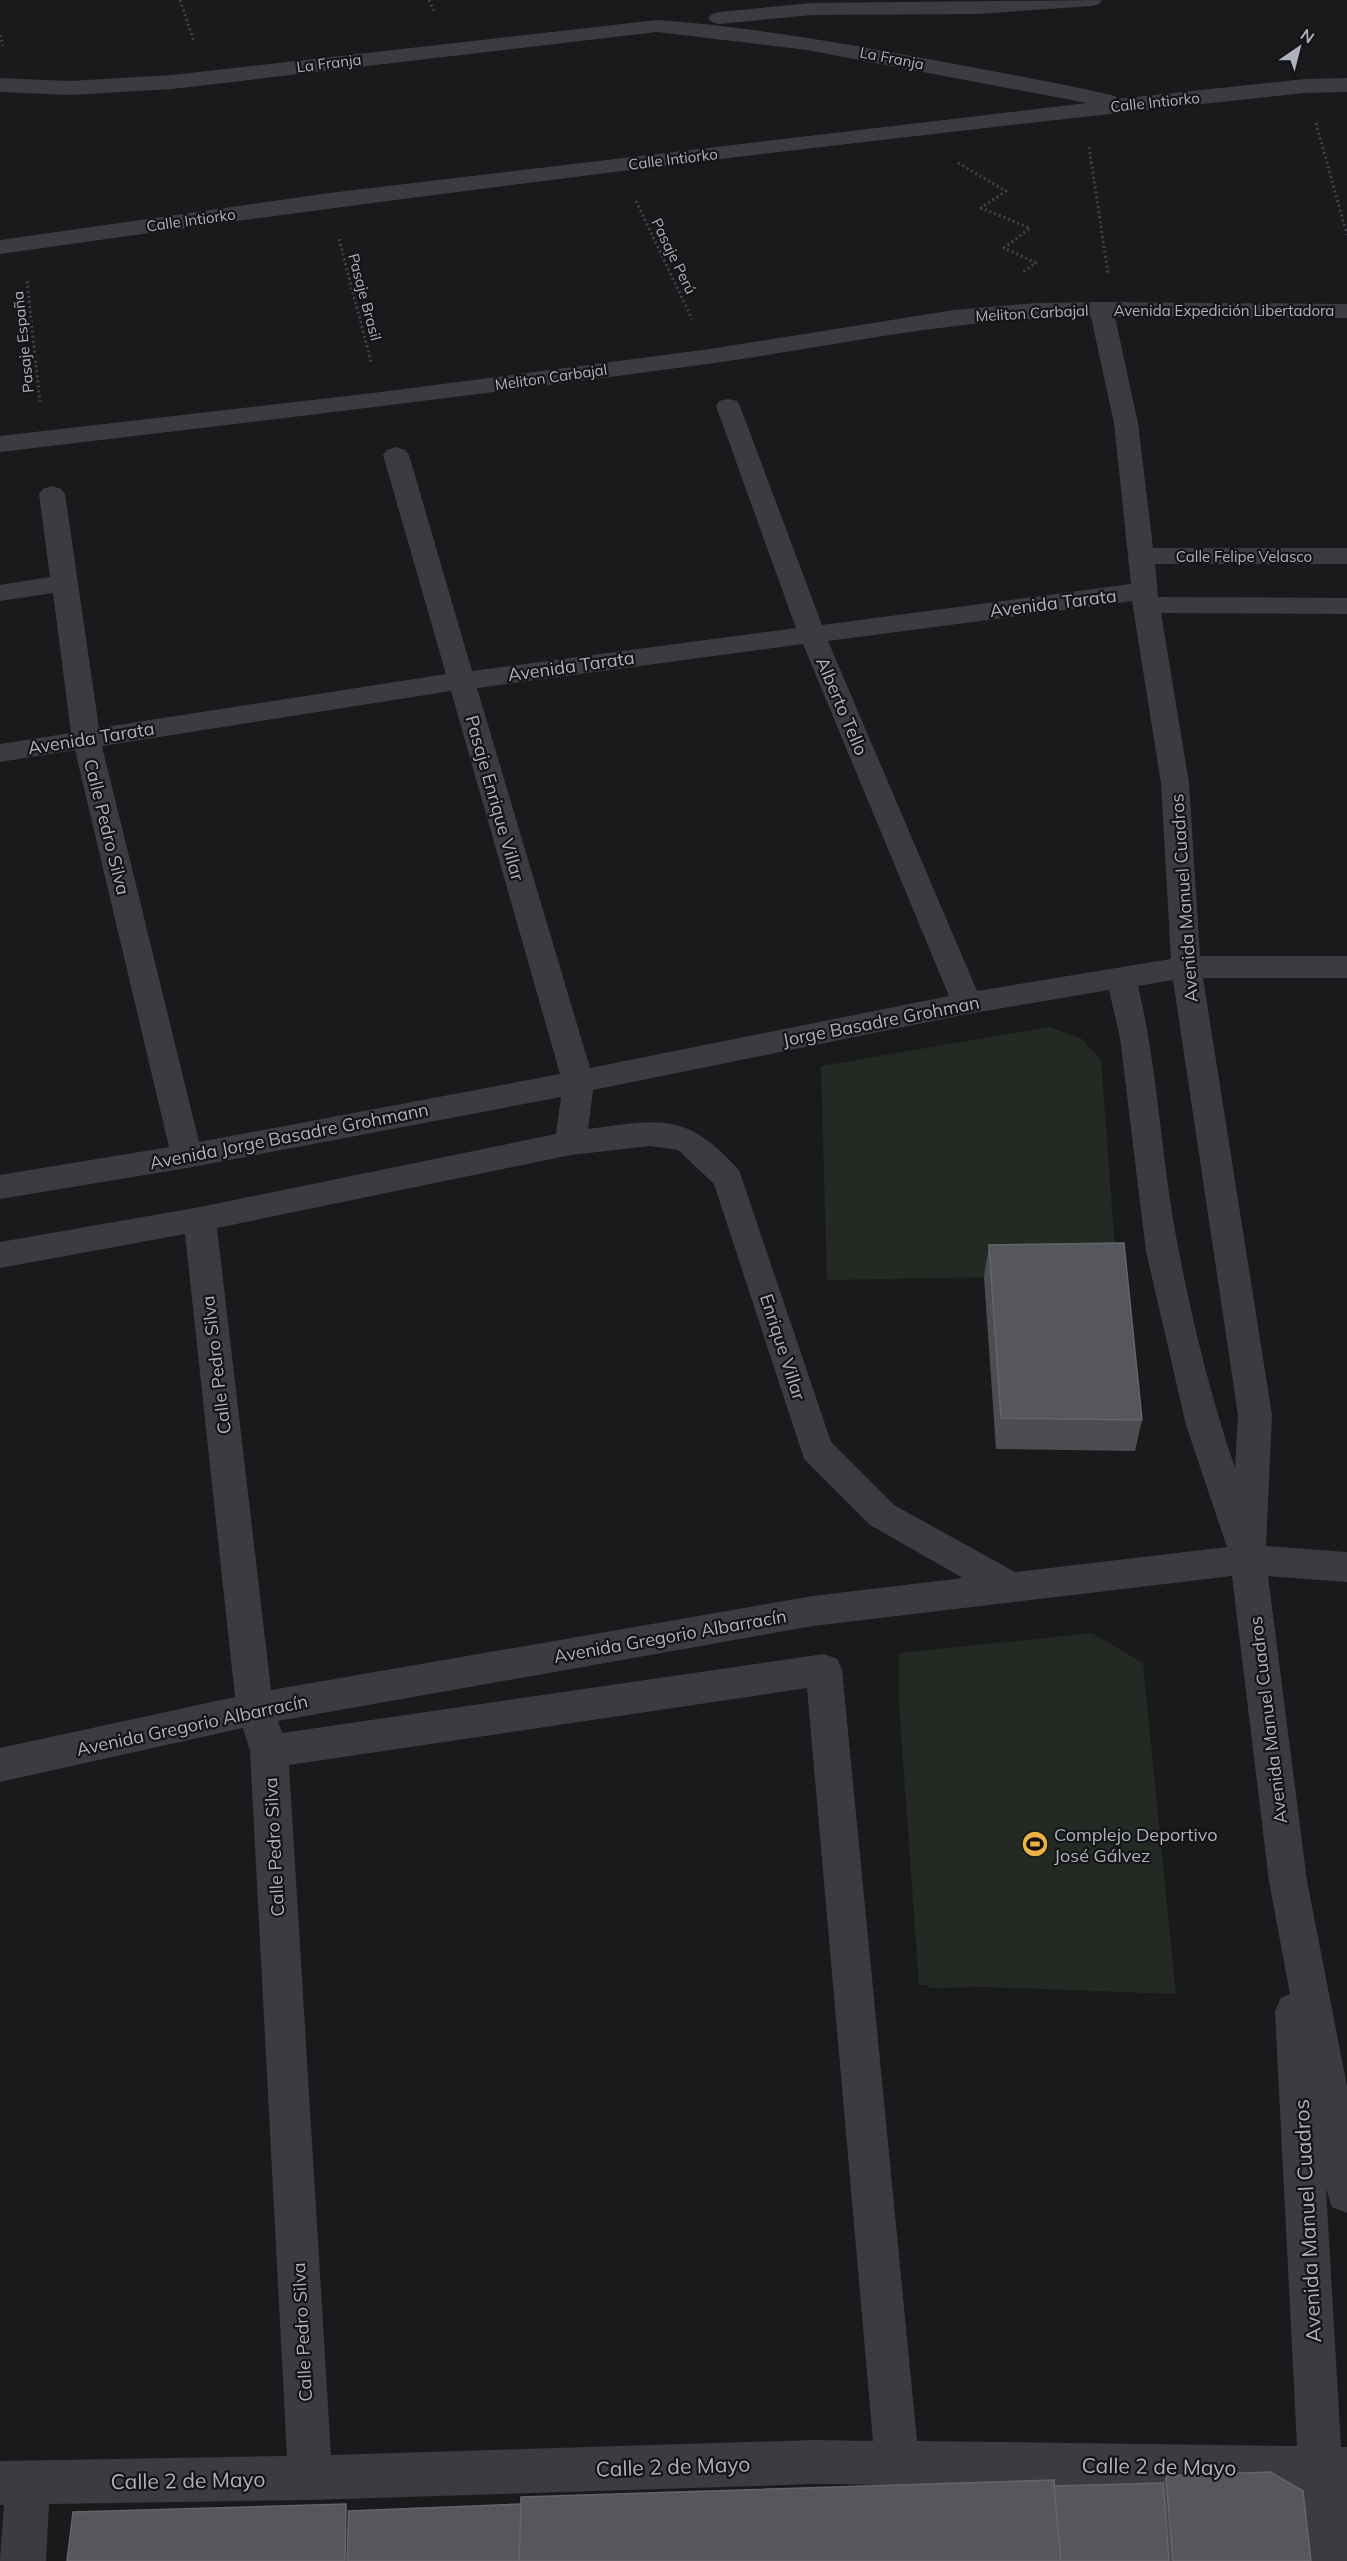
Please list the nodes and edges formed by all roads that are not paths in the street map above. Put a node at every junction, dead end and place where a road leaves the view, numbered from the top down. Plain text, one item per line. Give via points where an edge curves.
1 (1092, 0) edge
2 (1055, 1) edge
3 (657, 26) junction
4 (1347, 85) edge
5 (0, 86) edge
6 (1124, 105) junction
7 (0, 247) edge
8 (1107, 309) junction
9 (1347, 311) edge
10 (728, 406) dead end
11 (0, 444) edge
12 (396, 455) dead end
13 (52, 494) dead end
14 (1141, 556) junction
15 (1347, 556) edge
16 (64, 583) junction
17 (0, 593) edge
18 (1145, 598) junction
19 (1347, 606) edge
20 (812, 634) junction
21 (460, 681) junction
22 (86, 738) junction
23 (0, 753) edge
24 (1186, 967) junction
25 (1347, 967) edge
26 (1121, 977) junction
27 (967, 1003) junction
28 (578, 1082) junction
29 (571, 1143) junction
30 (186, 1156) junction
31 (0, 1187) edge
32 (200, 1220) junction
33 (0, 1255) edge
34 (1248, 1559) junction
35 (1347, 1567) edge
36 (1012, 1588) junction
37 (255, 1709) junction
38 (269, 1751) junction
39 (0, 1765) edge
40 (1288, 1881) junction
41 (1347, 2193) edge
42 (897, 2463) junction
43 (1334, 2468) edge
44 (310, 2478) junction
45 (14, 2483) edge
46 (23, 2561) edge
47 (1332, 2561) edge

1 - 2 street, La Franja
2 - 3 street, La Franja via 978,8 812,9
3 - 5 street, La Franja via 172,81 70,88
3 - 6 street, La Franja via 813,43
4 - 6 street, Calle Intiorko
6 - 7 street, Calle Intiorko via 329,200
8 - 9 street, Avenida Expedición Libertadora
8 - 11 street, Meliton Carbajal via 991,314 710,356
8 - 14 street, Avenida Manuel Cuadros via 1126,423
10 - 20 street, Alberto Tello
12 - 21 street, Pasaje Enrique Villar
13 - 16 street, Calle Pedro Silva
14 - 15 street, Calle Felipe Velasco
14 - 18 street, Avenida Manuel Cuadros
16 - 17 street
16 - 22 street, Calle Pedro Silva
18 - 19 street
18 - 20 street, Avenida Tarata
18 - 24 street, Avenida Manuel Cuadros via 1175,783
20 - 21 street, Avenida Tarata
20 - 27 street, Alberto Tello
21 - 22 street, Avenida Tarata
21 - 28 street, Pasaje Enrique Villar
22 - 23 street, Avenida Tarata
22 - 30 street, Calle Pedro Silva
24 - 25 street, Jorge Basadre Grohman
24 - 26 street, Jorge Basadre Grohman
24 - 34 street, Avenida Manuel Cuadros via 1255,1415
26 - 27 street, Jorge Basadre Grohman
26 - 34 street, Avenida Manuel Cuadros via 1136,1038 1162,1251 1203,1425
27 - 28 street, Jorge Basadre Grohman
28 - 29 street, Pasaje Enrique Villar
28 - 30 street, Avenida Jorge Basadre Grohmann
29 - 32 street
29 - 36 street, Enrique Villar via 675,1136 700,1151 728,1179 816,1449 882,1515
30 - 31 street, Avenida Jorge Basadre Grohmann
32 - 33 street
32 - 37 street, Calle Pedro Silva
34 - 35 street, Avenida Gregorio Albarracín
34 - 36 street, Avenida Gregorio Albarracín
34 - 40 street, Avenida Manuel Cuadros
36 - 37 street, Avenida Gregorio Albarracín via 813,1611
37 - 38 street, Calle Pedro Silva
37 - 39 street, Avenida Gregorio Albarracín
38 - 42 street via 824,1670
38 - 44 street, Calle Pedro Silva
40 - 41 street, Avenida Manuel Cuadros
40 - 43 street, Avenida Manuel Cuadros
42 - 43 street, Calle 2 de Mayo
42 - 44 street, Calle 2 de Mayo via 816,2462
43 - 47 street, Avenida Manuel Cuadros
44 - 45 street, Calle 2 de Mayo
45 - 46 street

